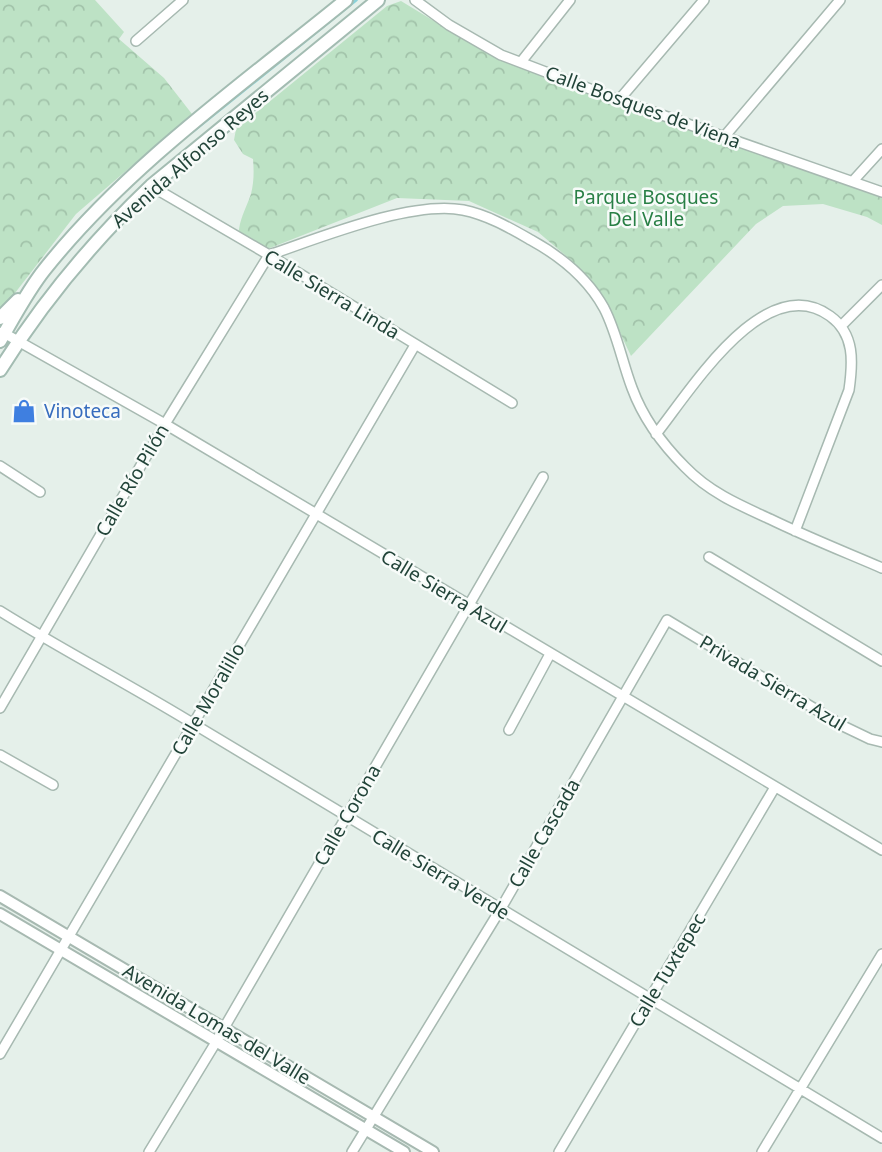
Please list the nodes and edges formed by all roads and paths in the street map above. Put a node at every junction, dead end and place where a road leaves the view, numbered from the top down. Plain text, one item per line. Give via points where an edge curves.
1 (183, 0) edge
2 (346, 0) edge
3 (378, 0) edge
4 (415, 0) edge
5 (570, 0) edge
6 (704, 0) edge
7 (840, 0) edge
8 (136, 41) dead end
9 (521, 62) junction
10 (619, 100) junction
11 (724, 137) junction
12 (882, 149) edge
13 (853, 181) junction
14 (151, 187) junction
15 (882, 192) edge
16 (269, 255) junction
17 (44, 271) junction
18 (882, 285) edge
19 (0, 318) edge
20 (842, 325) junction
21 (1, 335) edge
22 (18, 341) junction
23 (415, 345) junction
24 (0, 370) edge
25 (512, 403) dead end
26 (165, 424) junction
27 (656, 434) junction
28 (0, 466) edge
29 (543, 477) dead end
30 (40, 492) dead end
31 (316, 514) junction
32 (795, 531) junction
33 (709, 557) dead end
34 (882, 568) edge
35 (468, 605) junction
36 (0, 611) edge
37 (667, 620) joint
38 (42, 637) junction
39 (550, 654) junction
40 (882, 661) edge
41 (624, 698) junction
42 (0, 708) edge
43 (194, 724) junction
44 (509, 730) dead end
45 (882, 742) edge
46 (0, 755) edge
47 (53, 785) dead end
48 (775, 787) junction
49 (346, 817) junction
50 (882, 850) edge
51 (0, 896) edge
52 (500, 909) junction
53 (0, 914) edge
54 (68, 937) junction
55 (61, 951) junction
56 (882, 954) edge
57 (649, 1001) junction
58 (223, 1029) junction
59 (217, 1041) junction
60 (0, 1054) edge
61 (801, 1090) junction
62 (373, 1116) junction
63 (366, 1129) junction
64 (882, 1138) edge
65 (149, 1152) edge
66 (352, 1152) edge
67 (404, 1152) edge
68 (433, 1152) edge
69 (559, 1152) edge
70 (762, 1152) edge

1 - 8 street
2 - 17 main road, Avenida Alfonso Reyes via 134,174 93,213
3 - 14 main road, Avenida Alfonso Reyes
4 - 9 street, Calle Bosques de Viena via 481,44
5 - 9 street
6 - 10 street
7 - 11 street
9 - 10 street, Calle Bosques de Viena
10 - 11 street, Calle Bosques de Viena
11 - 13 street, Calle Bosques de Viena
12 - 13 street
13 - 15 street, Calle Bosques de Viena
14 - 16 street, Calle Sierra Linda
14 - 22 main road, Avenida Alfonso Reyes via 86,251
16 - 23 street, Calle Sierra Linda
16 - 26 street, Calle Río Pilón
16 - 27 street via 380,219 431,208 464,210 508,227 552,253 592,289 614,330 633,390
17 - 19 main road
17 - 21 main road, Avenida Alfonso Reyes
18 - 20 street
20 - 27 street via 824,312 799,304 766,313 716,358
20 - 32 street via 852,368 849,390
21 - 22 street, Calle Sierra Azul
22 - 24 main road, Avenida Alfonso Reyes
22 - 26 street, Calle Sierra Azul
23 - 25 street, Calle Sierra Linda
23 - 31 street, Calle Moralillo
26 - 31 street, Calle Sierra Azul
26 - 38 street, Calle Río Pilón
27 - 32 street via 706,486
28 - 30 street
29 - 35 street, Calle Corona
31 - 35 street, Calle Sierra Azul
31 - 43 street, Calle Moralillo
32 - 34 street
33 - 40 street
35 - 39 street, Calle Sierra Azul
35 - 49 street, Calle Corona
36 - 38 street, Calle Sierra Verde
37 - 41 street, Calle Cascada
37 - 45 street, Privada Sierra Azul via 845,727
38 - 42 street, Calle Río Pilón
38 - 43 street, Calle Sierra Verde
39 - 41 street, Calle Sierra Azul
39 - 44 street
41 - 48 street, Calle Sierra Azul
41 - 52 street, Calle Cascada
43 - 49 street, Calle Sierra Verde
43 - 54 street, Calle Moralillo
46 - 47 street
48 - 50 street, Calle Sierra Azul
48 - 57 street, Calle Tuxtepec
49 - 52 street, Calle Sierra Verde
49 - 58 street, Calle Corona
51 - 54 street, Avenida Lomas del Valle
52 - 57 street, Calle Sierra Verde
52 - 62 street, Calle Cascada
53 - 55 street, Avenida Lomas del Valle
54 - 55 street, Calle Moralillo
54 - 58 street, Avenida Lomas del Valle
55 - 59 street, Avenida Lomas del Valle
55 - 60 street, Calle Moralillo
56 - 61 street
57 - 61 street, Calle Sierra Verde
57 - 69 street, Calle Tuxtepec
58 - 59 street, Calle Corona
58 - 62 street, Avenida Lomas del Valle
59 - 63 street, Avenida Lomas del Valle
59 - 65 street, Calle Corona
61 - 64 street, Calle Sierra Verde
61 - 70 street
62 - 63 street, Calle Cascada
62 - 68 street, Avenida Lomas del Valle
63 - 66 street, Calle Cascada
63 - 67 street, Avenida Lomas del Valle

